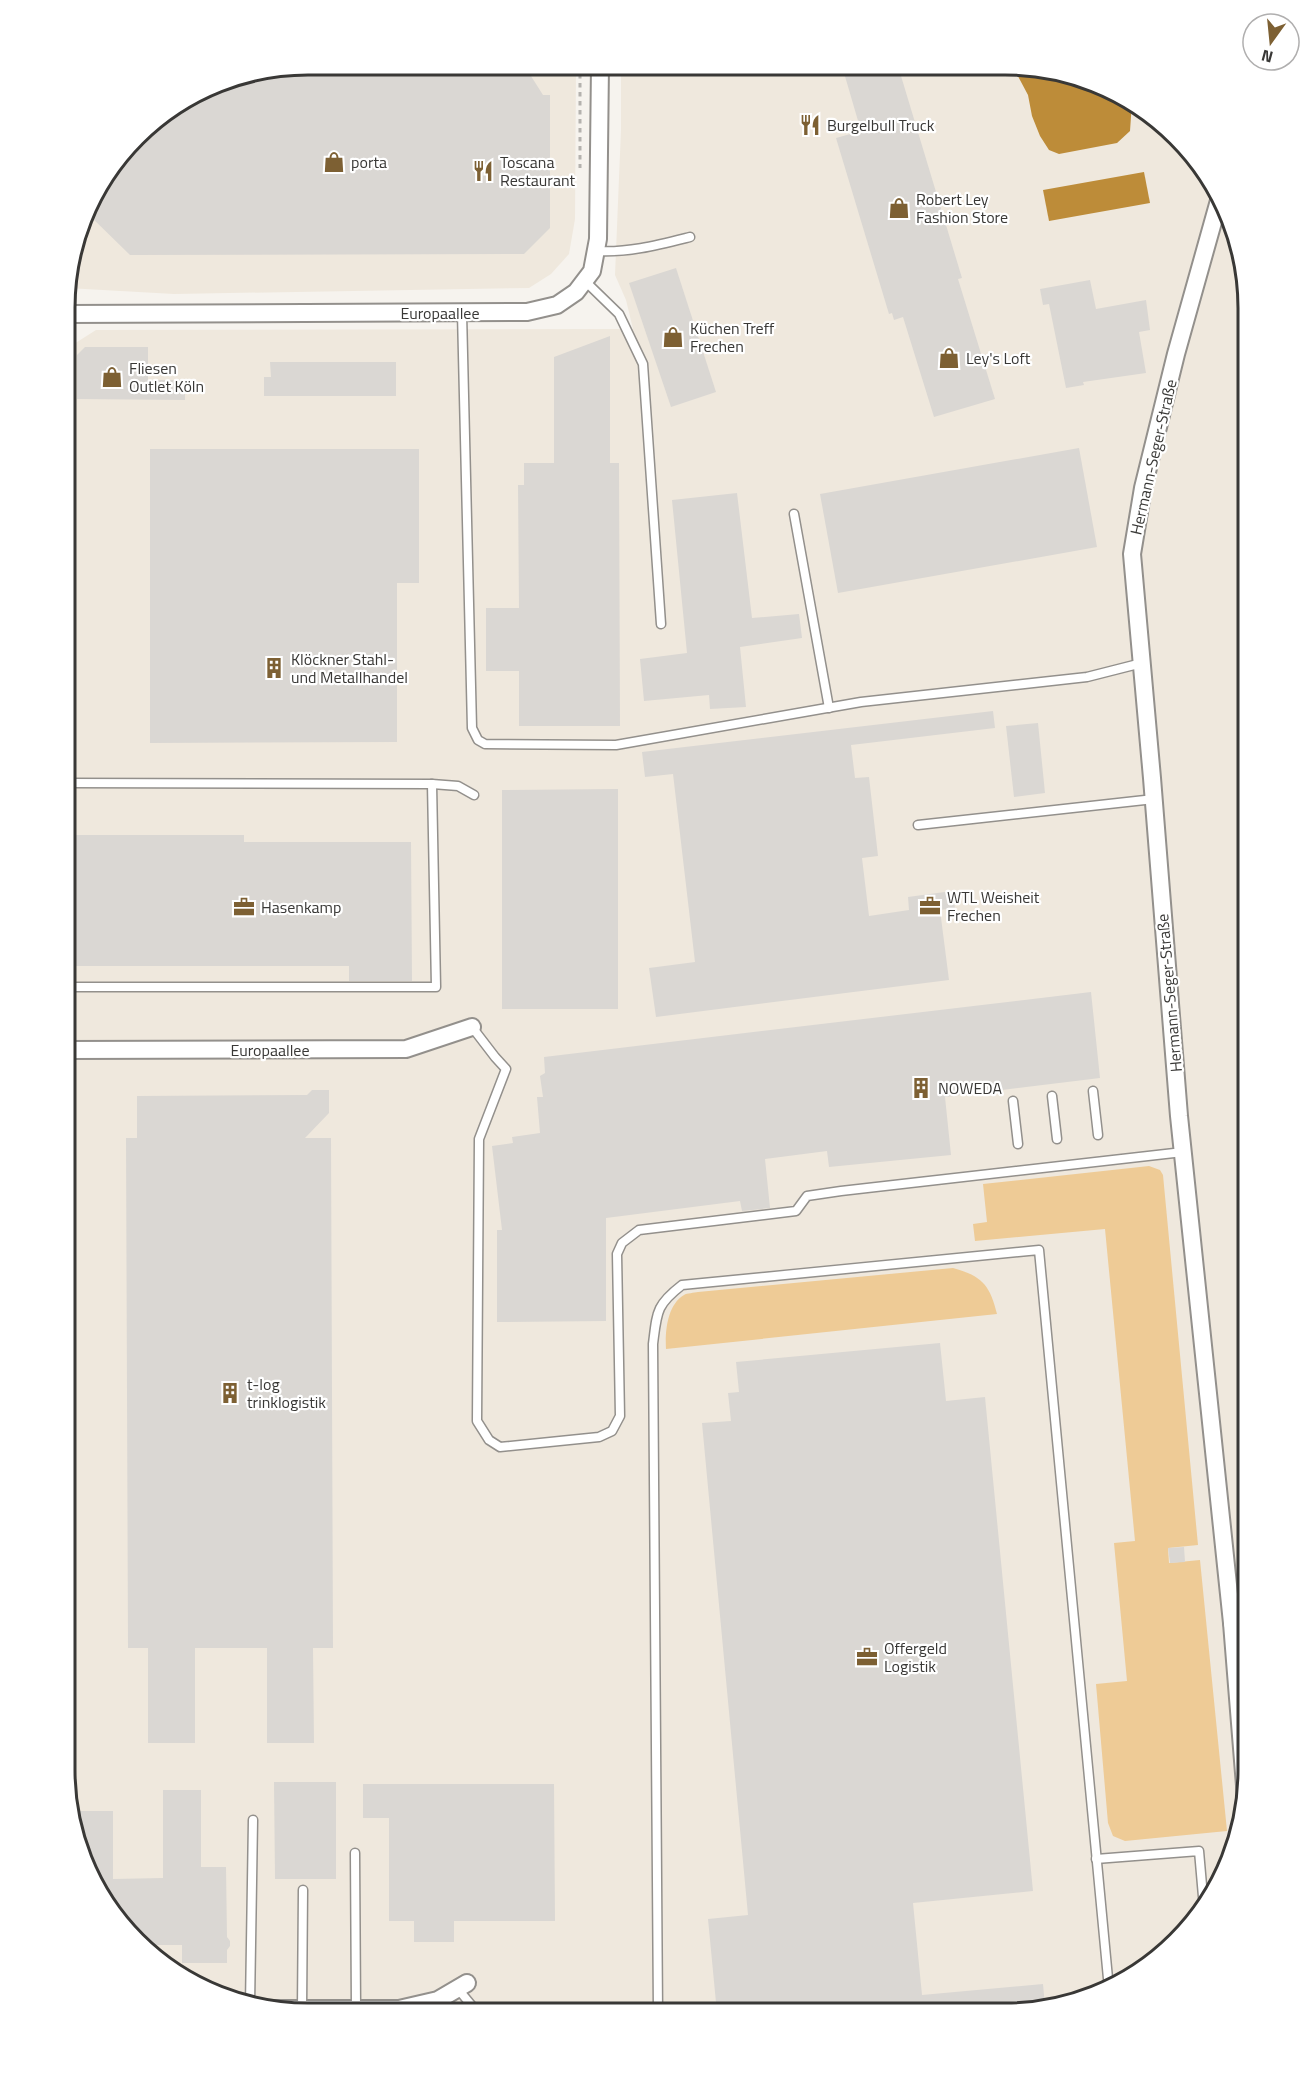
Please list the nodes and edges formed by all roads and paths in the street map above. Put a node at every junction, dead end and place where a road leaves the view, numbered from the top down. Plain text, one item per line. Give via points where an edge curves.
1 (580, 75) edge
2 (600, 75) edge
3 (580, 178) dead end
4 (1216, 210) edge
5 (690, 237) dead end
6 (596, 252) junction
7 (585, 280) junction
8 (462, 313) junction
9 (75, 314) edge
10 (794, 514) dead end
11 (661, 624) dead end
12 (1142, 663) junction
13 (829, 708) junction
14 (75, 783) edge
15 (432, 784) junction
16 (474, 795) dead end
17 (1154, 799) junction
18 (918, 825) dead end
19 (75, 987) edge
20 (472, 1027) joint
21 (75, 1050) edge
22 (1093, 1091) dead end
23 (1052, 1096) dead end
24 (1013, 1101) dead end
25 (1098, 1135) dead end
26 (1057, 1139) dead end
27 (1018, 1144) dead end
28 (1183, 1152) junction
29 (1238, 1606) edge
30 (253, 1820) dead end
31 (355, 1853) dead end
32 (1096, 1859) junction
33 (303, 1890) dead end
34 (1203, 1894) edge
35 (1108, 1979) edge
36 (463, 1986) joint
37 (250, 1996) edge
38 (302, 2003) edge
39 (356, 2003) edge
40 (425, 2003) edge
41 (472, 2003) edge
42 (658, 2003) edge

1 - 3 path
2 - 6 street, Europaallee
4 - 12 street, Hermann-Seger-Straße via 1143,488 1132,554
5 - 6 lane via 648,248
6 - 7 street, Europaallee via 592,271
7 - 8 street, Europaallee via 576,292 547,307 526,312
7 - 11 lane via 619,314 643,364
8 - 9 street, Europaallee
8 - 13 lane via 472,728 478,740 492,745 616,745
10 - 13 lane
12 - 13 lane via 1087,677
12 - 17 street, Hermann-Seger-Straße
14 - 15 lane
15 - 16 lane via 458,786
15 - 19 lane via 436,987
17 - 18 lane
17 - 28 street, Hermann-Seger-Straße
20 - 21 street, Europaallee via 406,1050
20 - 28 lane via 506,1069 479,1138 477,1421 489,1440 500,1446 599,1437 612,1431 620,1416 617,1254 622,1243 639,1230 796,1211 807,1196 841,1191
22 - 25 lane
23 - 26 lane
24 - 27 lane
28 - 29 street, Hermann-Seger-Straße
30 - 37 lane
31 - 39 lane
32 - 34 lane via 1199,1851
32 - 35 lane
32 - 42 lane via 1039,1251 682,1285 665,1298 652,1344
33 - 38 lane
36 - 40 street
36 - 41 lane

